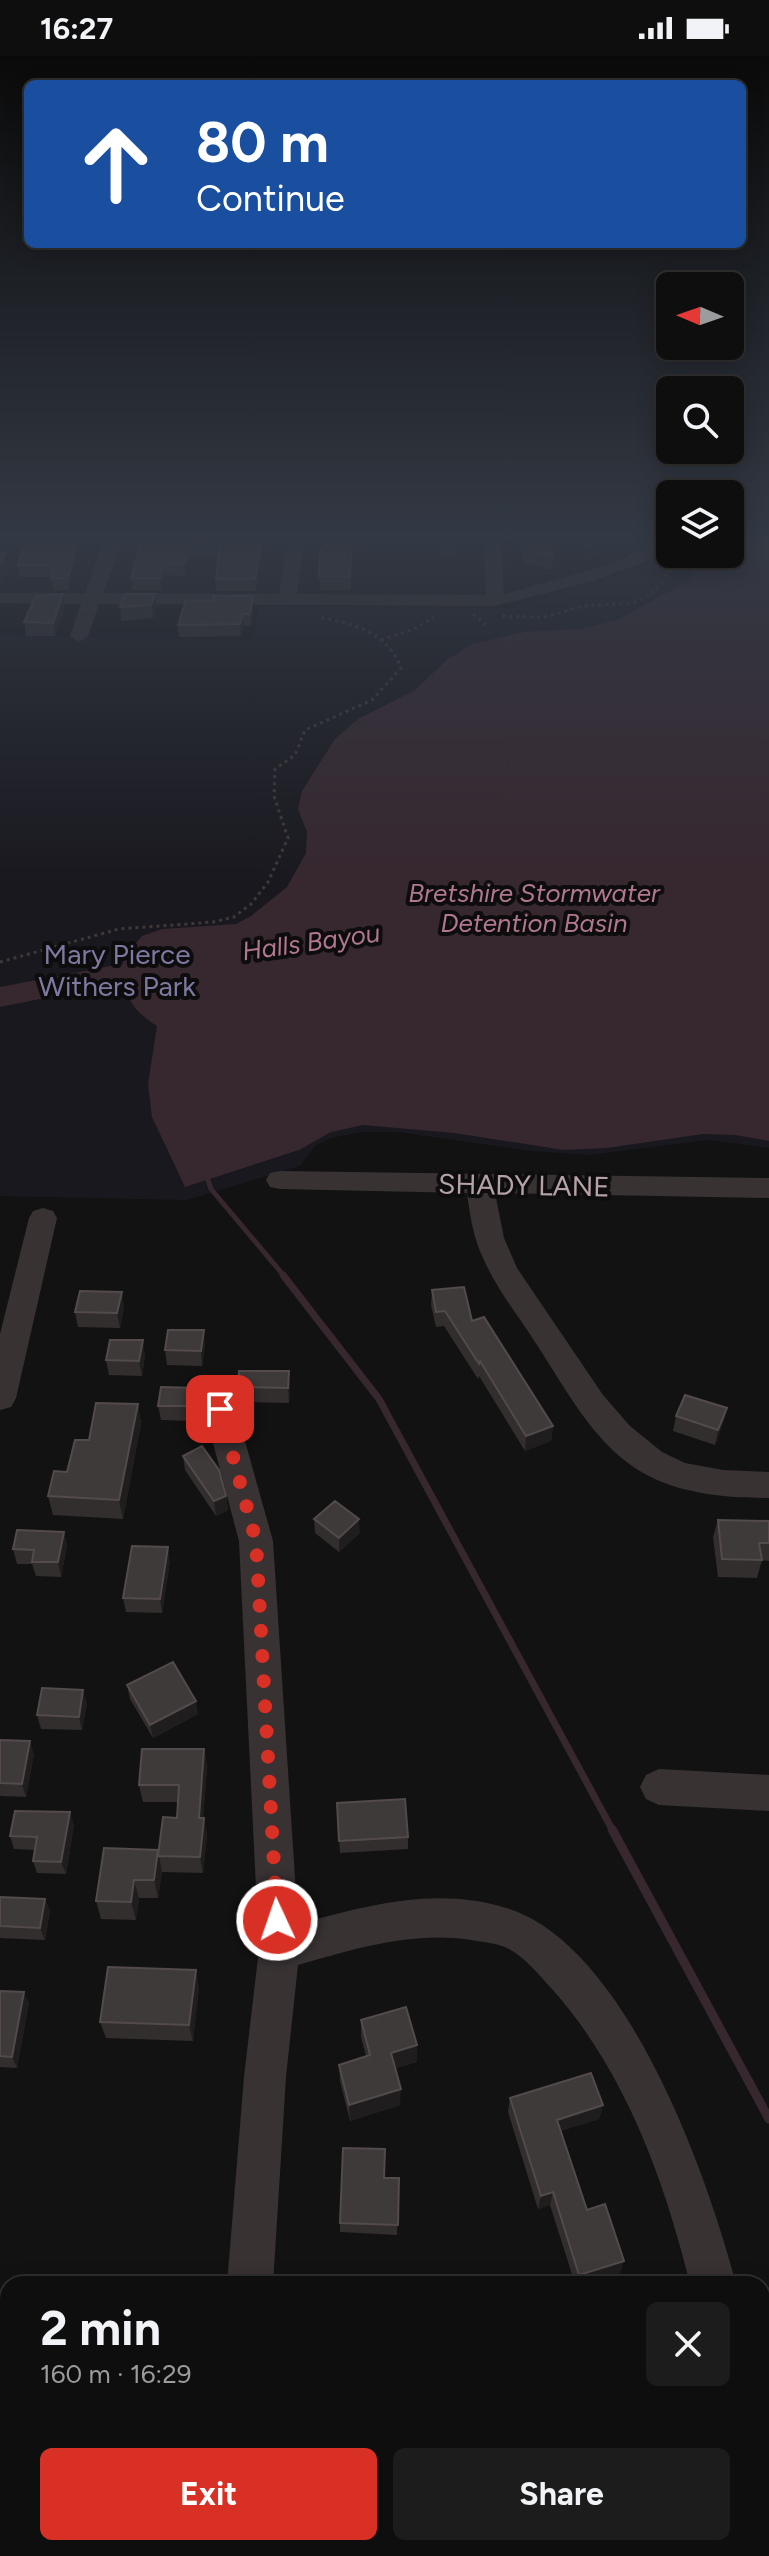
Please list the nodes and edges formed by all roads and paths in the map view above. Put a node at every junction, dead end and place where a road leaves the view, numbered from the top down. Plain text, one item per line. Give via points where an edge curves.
1 (393, 651) edge
2 (0, 962) edge
3 (280, 1180) dead end
4 (480, 1185) junction
5 (769, 1188) edge
6 (43, 1218) dead end
7 (0, 1398) edge
8 (220, 1409) dead end
9 (769, 1485) edge
10 (659, 1787) dead end
11 (769, 1793) edge
12 (279, 1949) junction
13 (251, 2276) edge
14 (711, 2276) edge

1 - 2 path via 401,664 398,673 372,700 305,730 295,755 275,769 274,796 287,845 272,877 236,916 118,929
3 - 4 street, SHADY LANE
4 - 5 street, SHADY LANE
4 - 9 street via 486,1226 502,1265 620,1438 653,1462 685,1476
6 - 7 street
8 - 12 street via 256,1541
10 - 11 street
12 - 13 street
12 - 14 street via 432,1917 519,1932 583,1991 612,2036 664,2137 694,2213

